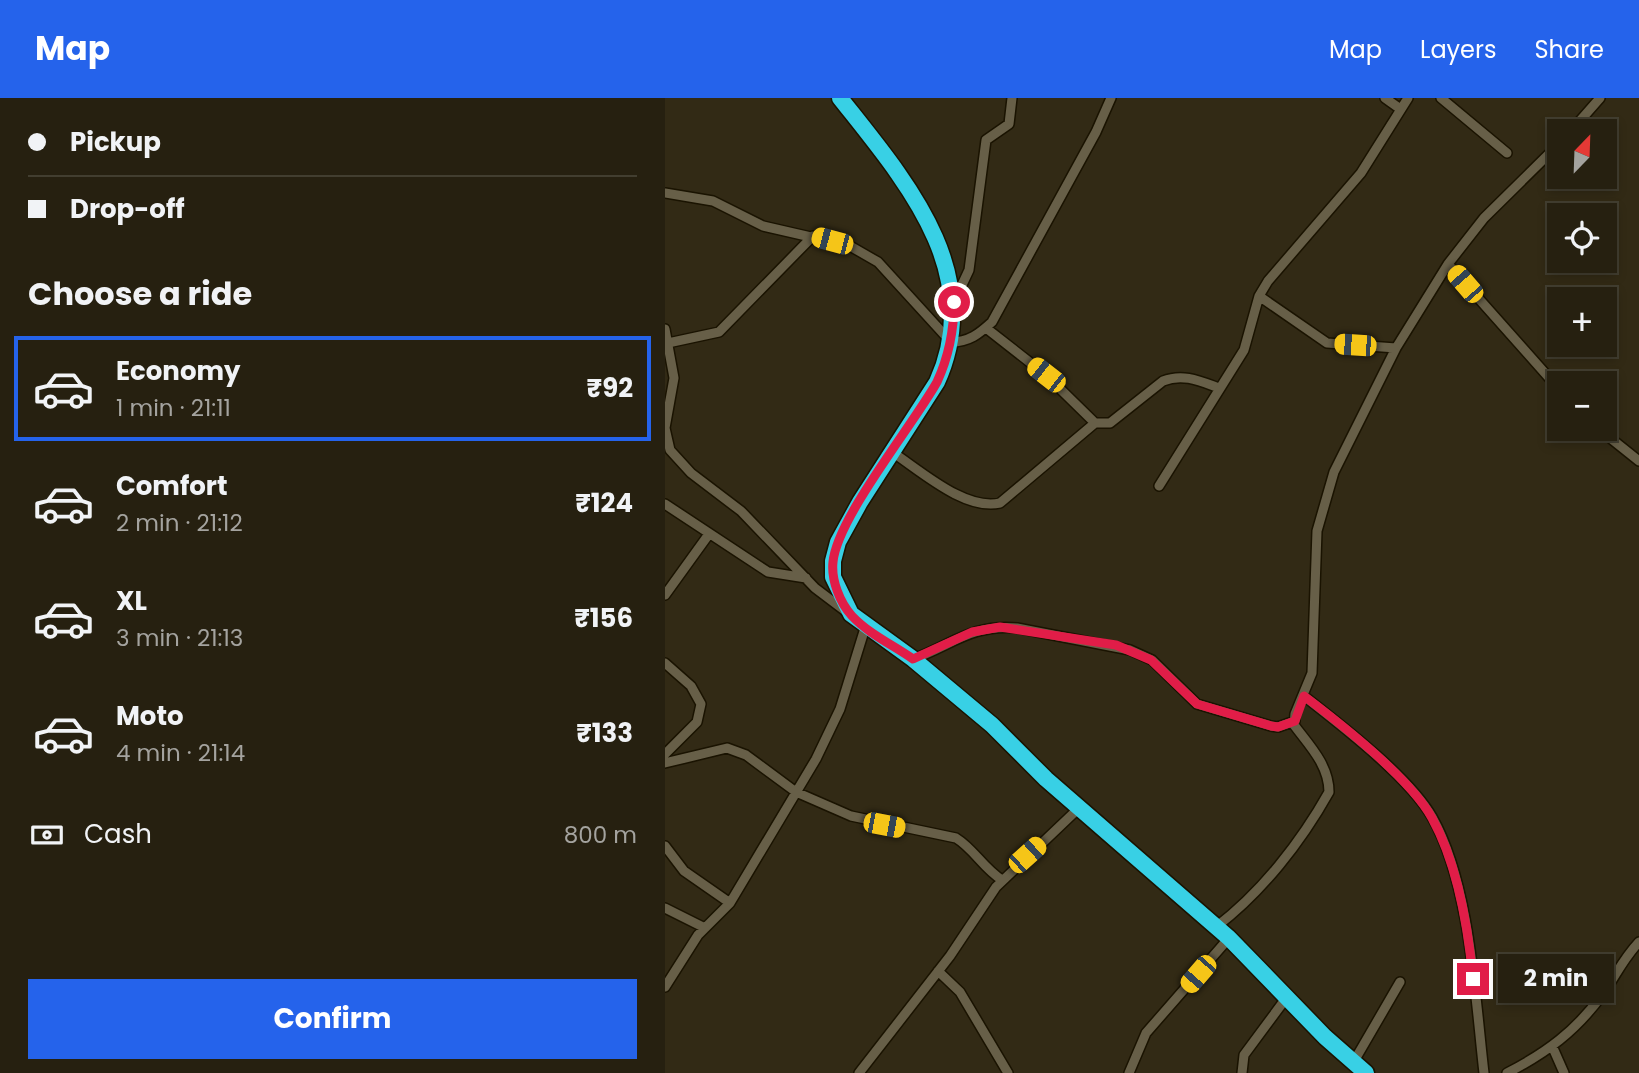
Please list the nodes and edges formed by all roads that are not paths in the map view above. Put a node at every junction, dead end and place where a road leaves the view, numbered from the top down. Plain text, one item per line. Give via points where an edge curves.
1 (840, 98) edge
2 (1012, 98) edge
3 (1111, 98) edge
4 (1385, 98) edge
5 (1408, 98) edge
6 (1441, 98) edge
7 (1600, 98) edge
8 (1399, 108) junction
9 (1582, 119) edge
10 (1507, 153) dead end
11 (1547, 156) edge
12 (665, 193) edge
13 (813, 236) junction
14 (1448, 264) junction
15 (1259, 296) junction
16 (954, 302) junction
17 (986, 328) junction
18 (665, 329) edge
19 (951, 342) junction
20 (668, 343) junction
21 (1396, 348) junction
22 (1547, 375) edge
23 (1219, 388) junction
24 (1095, 423) junction
25 (1614, 441) edge
26 (892, 452) junction
27 (1639, 461) edge
28 (1159, 486) dead end
29 (665, 503) edge
30 (709, 534) junction
31 (806, 578) junction
32 (665, 595) edge
33 (851, 614) junction
34 (865, 628) junction
35 (913, 659) junction
36 (665, 663) edge
37 (1304, 696) junction
38 (1295, 721) junction
39 (665, 754) edge
40 (665, 763) edge
41 (796, 792) junction
42 (1079, 808) junction
43 (665, 846) edge
44 (1002, 880) junction
45 (730, 903) junction
46 (665, 908) edge
47 (1216, 927) junction
48 (705, 928) junction
49 (1229, 938) junction
50 (1639, 942) edge
51 (938, 971) junction
52 (1400, 982) dead end
53 (665, 987) edge
54 (1287, 997) junction
55 (1553, 1048) junction
56 (1360, 1068) edge
57 (859, 1073) edge
58 (1008, 1073) edge
59 (1129, 1073) edge
60 (1242, 1073) edge
61 (1483, 1073) edge
62 (1507, 1073) edge
63 (1564, 1073) edge

1 - 16 highway via 918,202 940,251
2 - 16 street via 1009,124 986,140 969,270
3 - 17 street via 1043,231
4 - 8 street
5 - 8 street
6 - 10 street
7 - 9 street
8 - 15 street via 1361,173 1281,263
11 - 14 street via 1484,218
12 - 13 street via 713,201 764,226
13 - 19 street via 850,246 878,262
13 - 20 street via 719,332
14 - 21 street
14 - 22 street
15 - 21 street via 1327,343
15 - 23 street via 1244,350
16 - 19 highway
17 - 19 street via 971,339
17 - 24 street via 1046,375
18 - 20 street
19 - 26 highway via 937,382
20 - 31 street via 674,378 665,428 670,450 691,473 741,511
21 - 37 street via 1326,492 1317,531 1314,654
23 - 24 street via 1173,377 1110,423
23 - 28 street
24 - 26 street via 1000,503 989,506 965,499
25 - 27 street
26 - 33 highway via 849,520 833,561 838,592
29 - 30 street
30 - 31 street via 768,572
30 - 32 street
31 - 33 street via 829,601
33 - 34 highway
34 - 35 highway
34 - 41 street via 840,709
35 - 38 street via 972,632 1000,627 1029,630 1116,645 1141,654 1164,670 1190,699 1207,708 1271,726
35 - 42 highway via 992,725
36 - 39 street via 691,686 701,704 697,722
37 - 38 street
37 - 61 street via 1362,743 1432,817 1466,927
38 - 47 street via 1321,761 1329,792 1272,873
40 - 41 street via 727,748 746,755
41 - 44 street via 867,821 956,838
41 - 45 street
42 - 44 street
42 - 47 highway
43 - 45 street via 684,871
44 - 51 street
45 - 48 street
46 - 48 street
47 - 49 highway
48 - 53 street
49 - 54 highway
49 - 59 street via 1146,1033
50 - 55 street via 1620,962 1588,1013
51 - 57 street
51 - 58 street via 960,992
52 - 56 street
54 - 56 highway
54 - 60 street via 1244,1055
55 - 62 street
55 - 63 street

